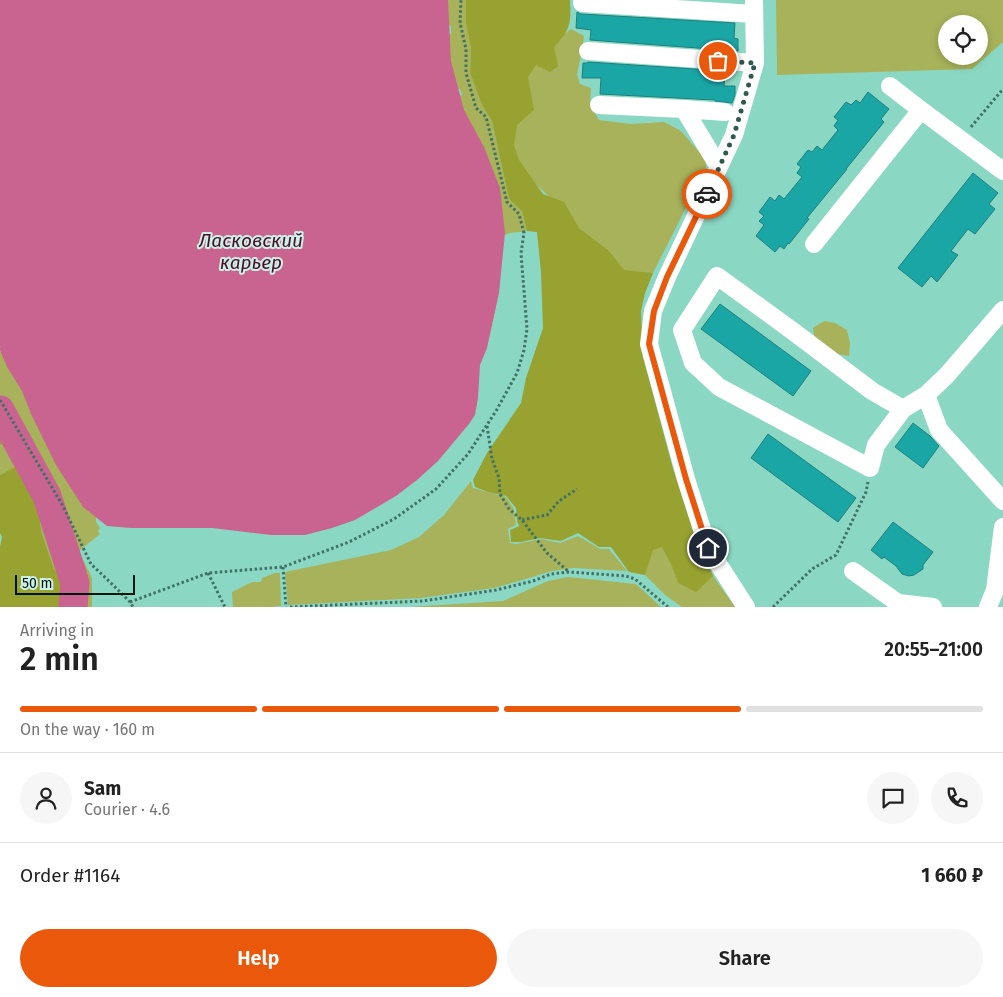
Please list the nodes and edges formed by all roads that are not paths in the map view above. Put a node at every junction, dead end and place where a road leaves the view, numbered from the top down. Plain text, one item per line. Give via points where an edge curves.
1 (582, 3) dead end
2 (754, 7) edge
3 (588, 51) dead end
4 (755, 63) junction
5 (890, 86) dead end
6 (599, 105) dead end
7 (684, 109) junction
8 (921, 110) junction
9 (725, 112) dead end
10 (719, 167) junction
11 (1003, 171) edge
12 (814, 244) dead end
13 (1003, 310) edge
14 (926, 395) junction
15 (903, 409) junction
16 (1003, 501) edge
17 (1003, 527) edge
18 (853, 571) dead end
19 (746, 607) edge
20 (933, 607) edge
21 (988, 607) edge

1 - 2 lane
2 - 4 lane
3 - 4 lane
4 - 10 lane via 734,135
5 - 8 lane
6 - 7 lane
7 - 9 lane
7 - 10 lane
8 - 11 lane
8 - 12 lane
10 - 19 lane via 667,277 654,311 649,344 708,548
13 - 14 lane via 947,376
14 - 15 lane
14 - 16 lane via 938,430
15 - 15 lane via 876,445 870,468 719,387 693,363 682,330 717,276 872,391
17 - 21 lane via 995,590
18 - 20 lane via 898,603

